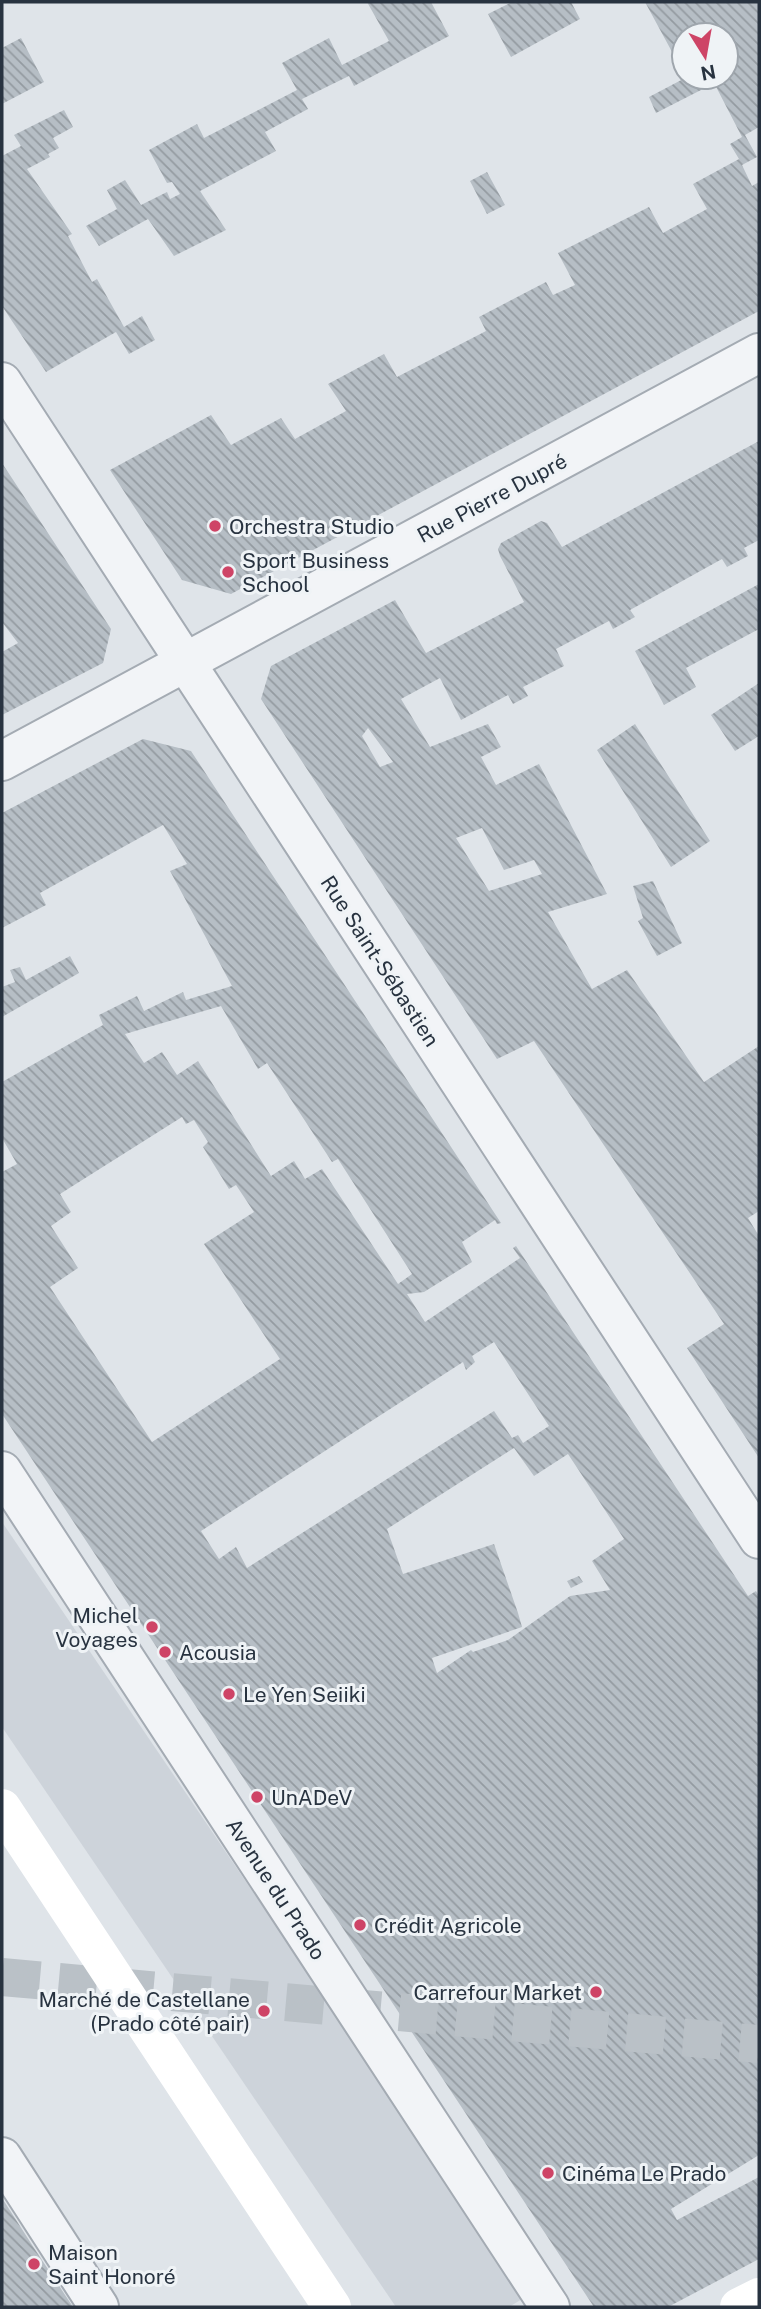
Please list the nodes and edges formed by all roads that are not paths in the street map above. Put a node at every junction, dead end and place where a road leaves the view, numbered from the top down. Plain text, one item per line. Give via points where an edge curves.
1 (759, 353) edge
2 (2, 383) edge
3 (186, 663) junction
4 (2, 761) edge
5 (2, 1471) edge
6 (759, 1539) edge
7 (2, 1808) edge
8 (2, 2157) edge
9 (759, 2297) edge
10 (99, 2307) edge
11 (331, 2307) edge
12 (550, 2307) edge
13 (739, 2307) edge

1 - 3 street, Rue Pierre Dupré
2 - 3 street, Rue Saint-Sébastien
3 - 4 street, Rue Pierre Dupré
3 - 6 street, Rue Saint-Sébastien
5 - 12 street, Avenue du Prado
7 - 11 main road
8 - 10 street
9 - 13 main road

